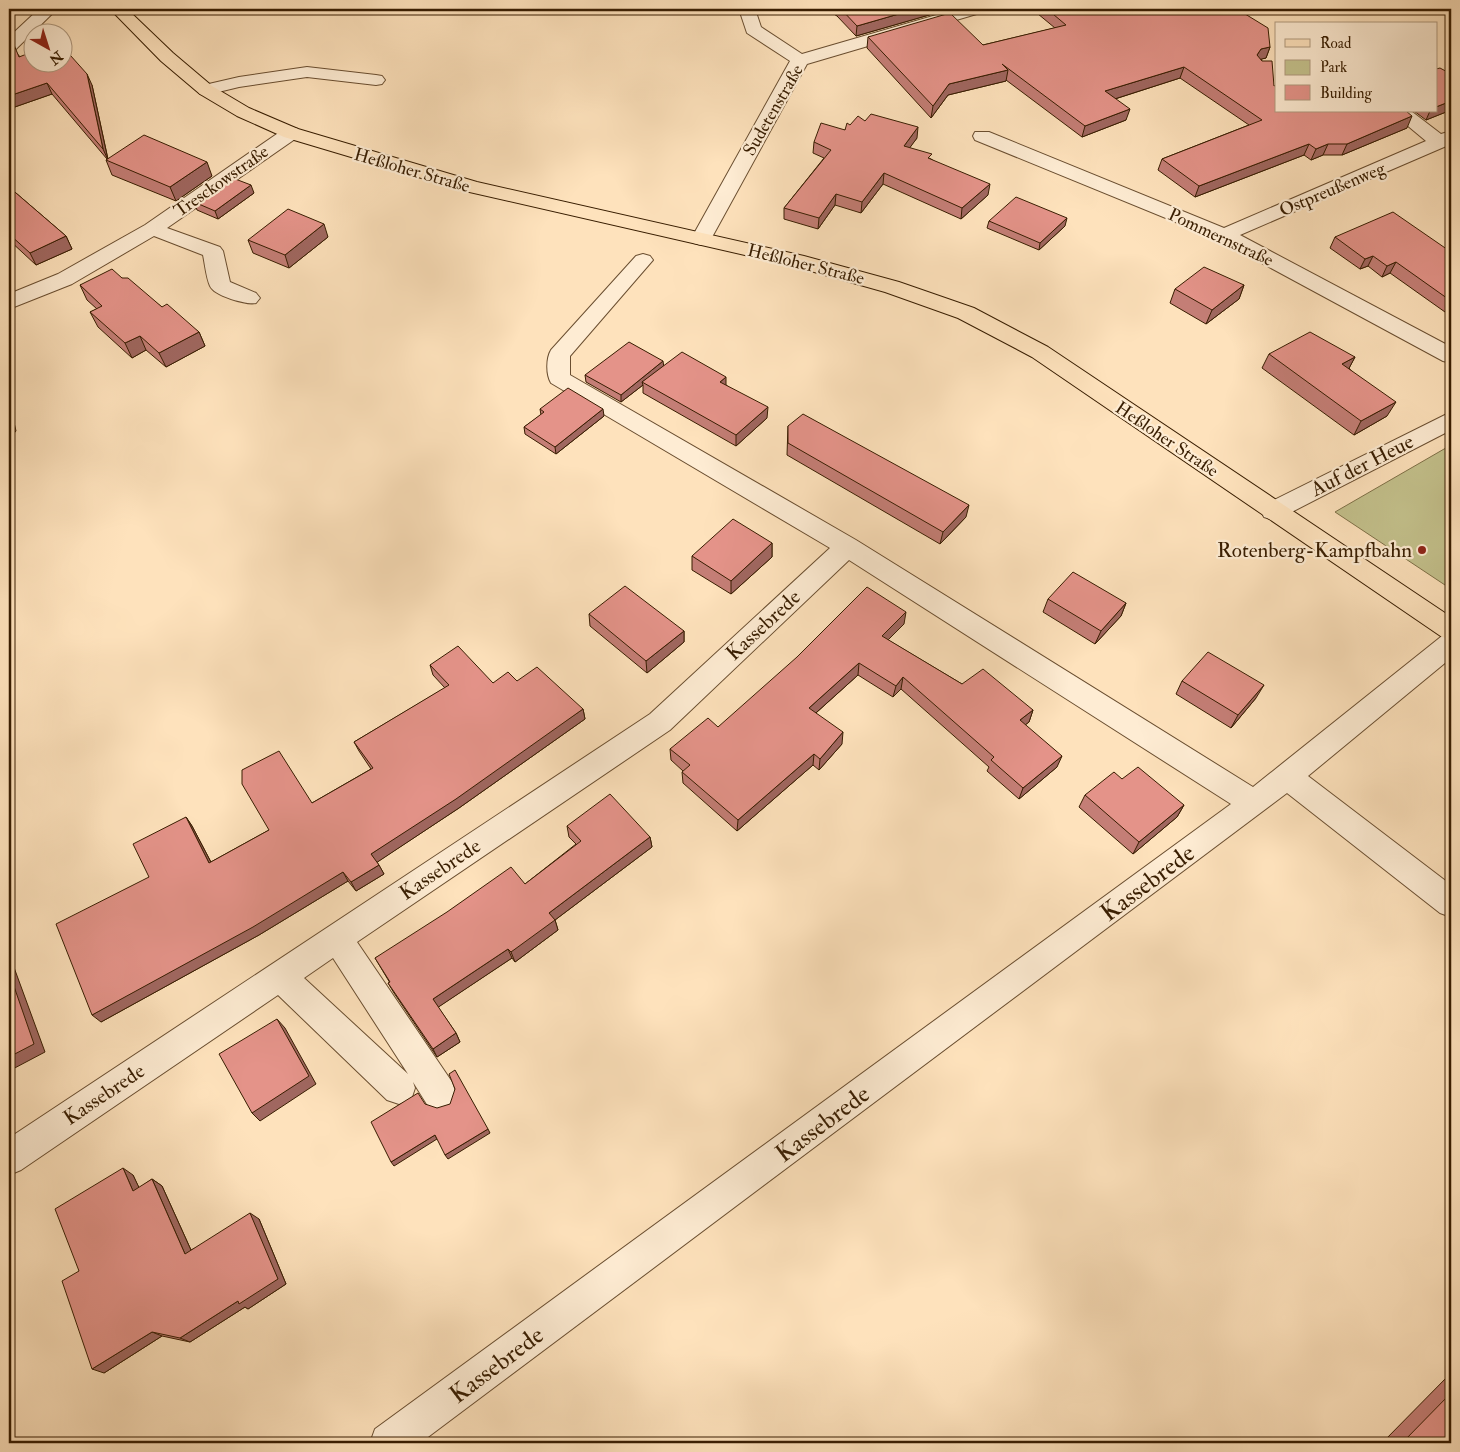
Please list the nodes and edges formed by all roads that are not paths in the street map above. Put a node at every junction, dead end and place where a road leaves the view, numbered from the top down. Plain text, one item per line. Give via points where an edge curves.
1 (49, 9) edge
2 (118, 9) edge
3 (747, 9) edge
4 (974, 9) edge
5 (9, 46) edge
6 (800, 60) junction
7 (376, 80) dead end
8 (206, 90) junction
9 (1400, 112) edge
10 (290, 133) junction
11 (982, 136) dead end
12 (1445, 140) edge
13 (152, 229) junction
14 (1224, 235) junction
15 (701, 239) junction
16 (643, 260) dead end
17 (249, 298) dead end
18 (9, 302) edge
19 (1451, 356) edge
20 (1451, 420) edge
21 (1273, 511) junction
22 (846, 548) junction
23 (1451, 630) edge
24 (1451, 643) edge
25 (1286, 775) junction
26 (1254, 803) junction
27 (1451, 903) edge
28 (337, 938) junction
29 (280, 976) junction
30 (399, 1088) dead end
31 (440, 1094) dead end
32 (9, 1158) edge
33 (389, 1443) edge

1 - 5 street
2 - 8 main road, Heßloher Straße
3 - 6 street via 753,29
4 - 6 street, Sudetenstraße
6 - 15 street, Sudetenstraße
7 - 8 street via 307,72
8 - 10 main road, Heßloher Straße via 243,112
9 - 12 street, Ostpreußenweg
10 - 13 street, Tresckowstraße
10 - 15 main road, Heßloher Straße via 472,188
11 - 14 street, Pommernstraße
12 - 14 street, Ostpreußenweg
13 - 17 street, Tresckowstraße via 213,252 220,286
13 - 18 street, Tresckowstraße via 65,280
14 - 19 street, Pommernstraße
15 - 21 main road, Heßloher Straße via 797,260 892,287 966,313 1040,352
16 - 22 street via 559,355 558,378
20 - 21 street, Auf der Heue
21 - 23 main road, Heßloher Straße
22 - 26 street
22 - 28 street, Kassebrede via 660,722
24 - 25 street, Kassebrede
25 - 26 street, Kassebrede
25 - 27 street
26 - 33 street, Kassebrede
28 - 29 street, Kassebrede
28 - 31 street
29 - 30 street
29 - 32 street, Kassebrede

